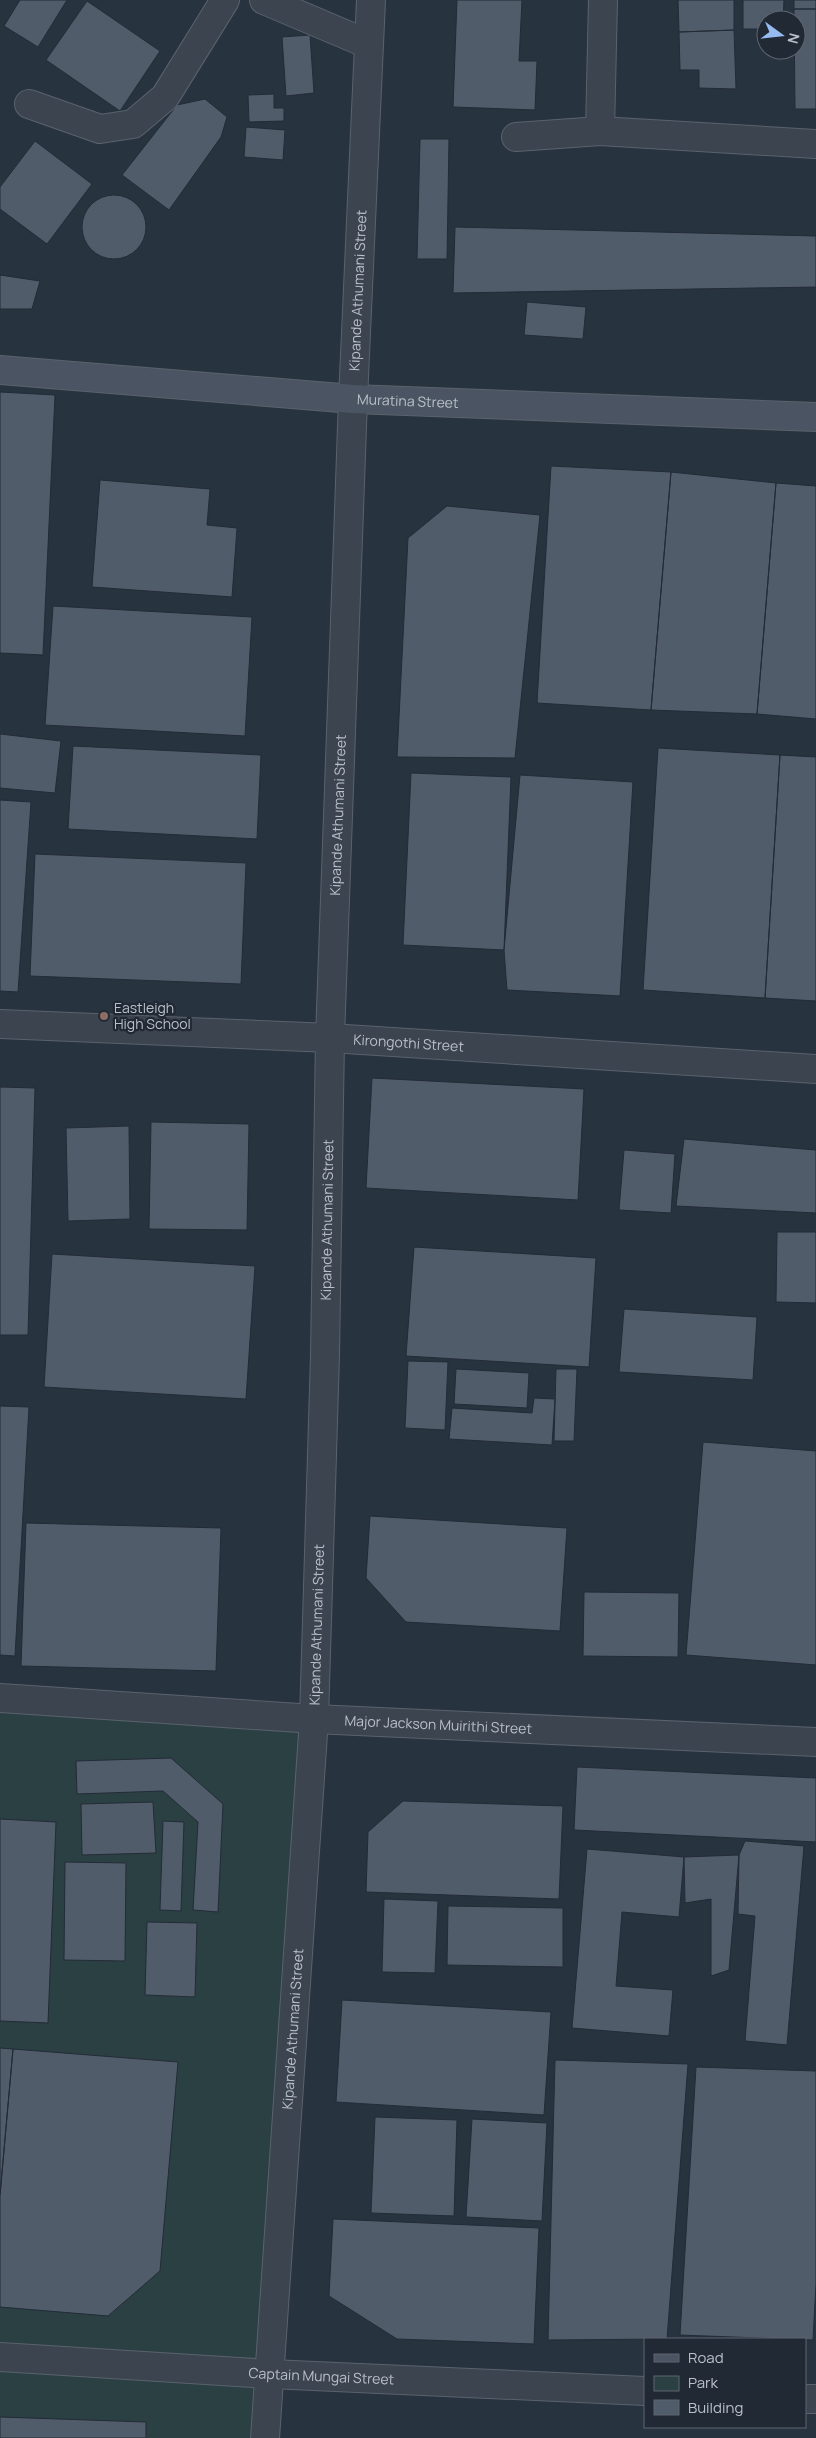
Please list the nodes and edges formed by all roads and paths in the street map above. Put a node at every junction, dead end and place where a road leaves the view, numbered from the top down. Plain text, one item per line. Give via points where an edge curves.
1 (225, 0) edge
2 (264, 0) edge
3 (371, 0) edge
4 (603, 0) edge
5 (368, 44) junction
6 (29, 104) dead end
7 (600, 131) junction
8 (516, 137) dead end
9 (816, 144) edge
10 (0, 370) edge
11 (353, 399) junction
12 (816, 417) edge
13 (0, 1024) edge
14 (330, 1038) junction
15 (816, 1069) edge
16 (0, 1698) edge
17 (314, 1719) junction
18 (816, 1742) edge
19 (0, 2357) edge
20 (270, 2374) junction
21 (644, 2391) edge
22 (265, 2438) edge

1 - 6 street via 165,97 133,124 100,129
2 - 5 street
3 - 5 street, Kipande Athumani Street
4 - 7 street
5 - 11 street, Kipande Athumani Street
7 - 8 street
7 - 9 street
10 - 11 main road, Muratina Street
11 - 12 main road, Muratina Street
11 - 14 street, Kipande Athumani Street
13 - 14 street, Kirongothi Street
14 - 15 street, Kirongothi Street
14 - 17 street, Kipande Athumani Street
16 - 17 street, Major Jackson Muirithi Street
17 - 18 street, Major Jackson Muirithi Street
17 - 20 street, Kipande Athumani Street
19 - 20 street, Captain Mungai Street
20 - 21 street, Captain Mungai Street
20 - 22 street, Kipande Athumani Street

